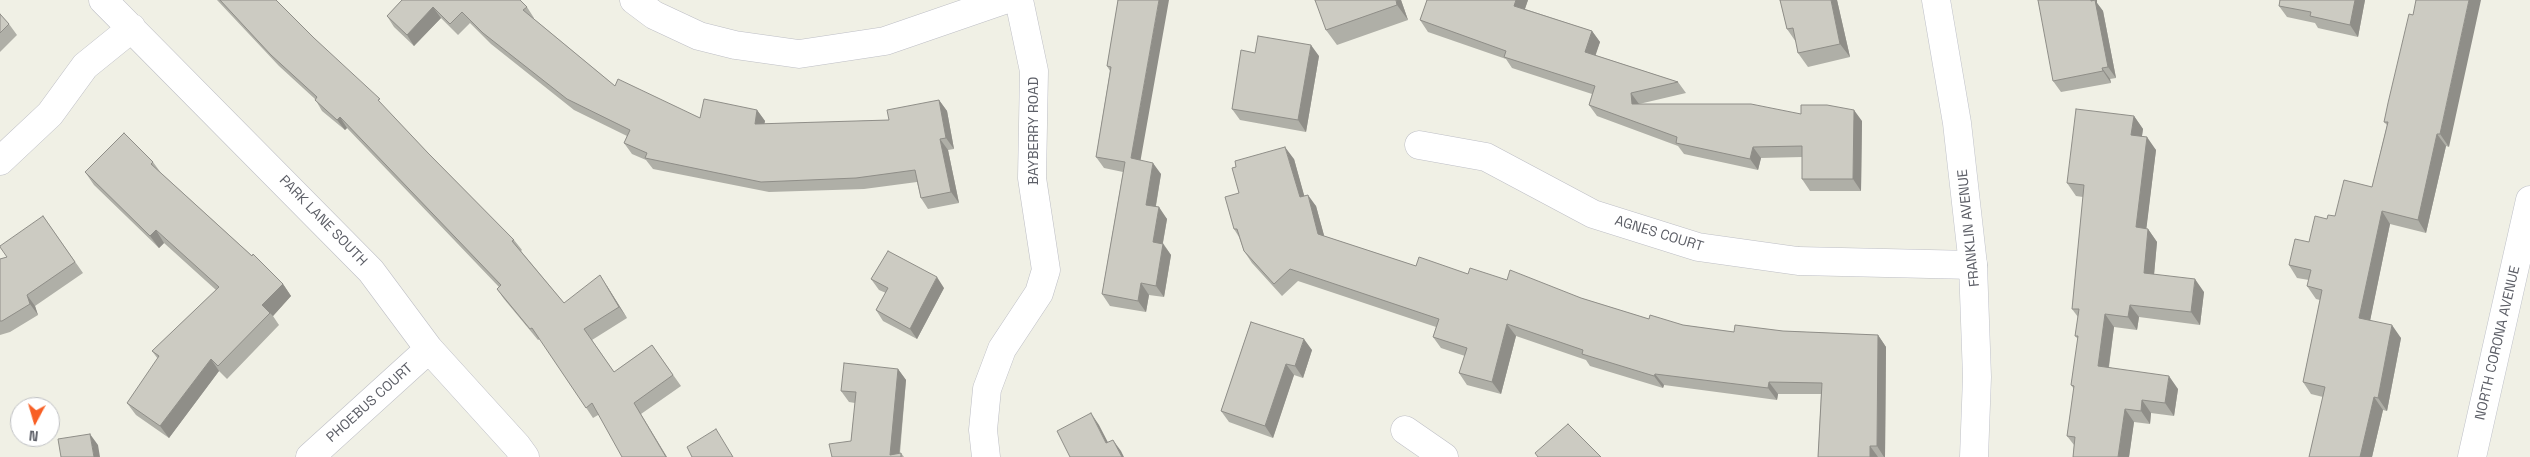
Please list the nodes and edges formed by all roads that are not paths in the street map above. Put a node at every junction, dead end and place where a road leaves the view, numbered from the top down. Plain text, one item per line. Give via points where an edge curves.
1 (104, 0) edge
2 (634, 0) edge
3 (1004, 0) edge
4 (1019, 0) edge
5 (1936, 0) edge
6 (132, 28) junction
7 (1419, 145) dead end
8 (0, 161) edge
9 (2530, 200) edge
10 (1973, 265) junction
11 (430, 349) junction
12 (1405, 430) dead end
13 (310, 457) edge
14 (525, 457) edge
15 (986, 457) edge
16 (1444, 457) edge
17 (1974, 457) edge
18 (2472, 457) edge

1 - 6 street, PARK LANE SOUTH
2 - 3 street via 654,15 700,36 735,45 799,54 884,41
4 - 15 street, BAYBERRY ROAD via 1034,71 1032,178 1046,270 1039,293 1002,349 988,389 983,430
5 - 10 street, FRANKLIN AVENUE via 1957,123
6 - 8 street via 85,66 50,114
6 - 11 street, PARK LANE SOUTH via 371,271
7 - 10 street, AGNES COURT via 1486,157 1593,214 1698,247 1798,261
9 - 18 street, NORTH CORONA AVENUE
10 - 17 street, FRANKLIN AVENUE via 1977,377
11 - 13 street, PHOEBUS COURT
11 - 14 street, PARK LANE SOUTH
12 - 16 street

